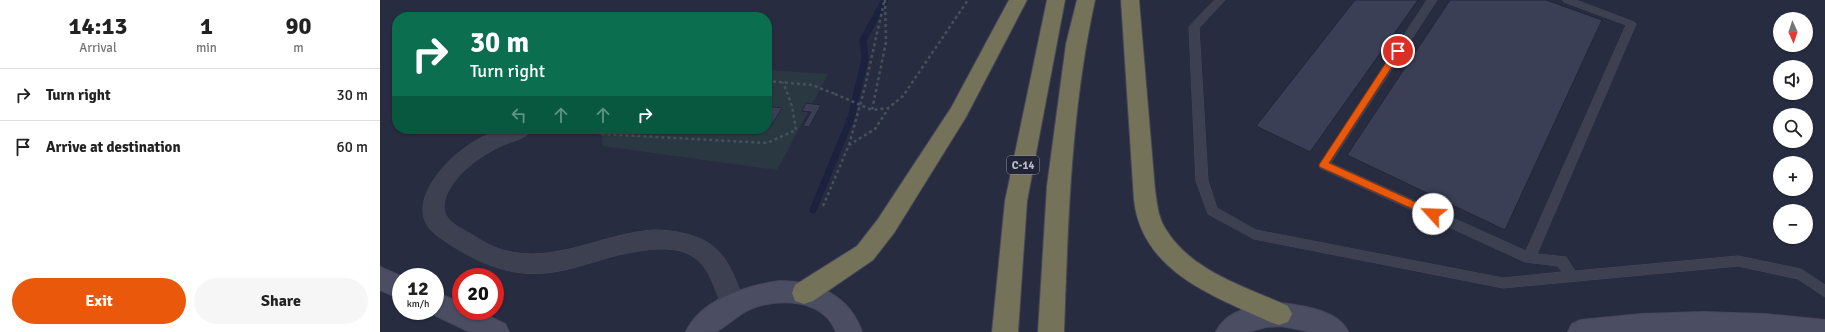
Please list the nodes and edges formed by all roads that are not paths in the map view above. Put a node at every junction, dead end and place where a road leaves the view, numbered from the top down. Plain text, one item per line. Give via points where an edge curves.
1 (1018, 0) edge
2 (1056, 0) edge
3 (1086, 0) edge
4 (1130, 0) edge
5 (1220, 0) edge
6 (1432, 0) edge
7 (1567, 0) edge
8 (508, 134) edge
9 (1529, 258) junction
10 (1572, 276) junction
11 (380, 278) edge
12 (392, 284) edge
13 (1825, 292) edge
14 (804, 293) junction
15 (733, 305) junction
16 (444, 307) edge
17 (1279, 314) junction
18 (698, 331) edge
19 (496, 332) edge
20 (849, 332) edge
21 (1005, 332) edge
22 (1051, 332) edge
23 (1229, 332) edge
24 (1335, 332) edge
25 (1581, 332) edge
26 (1825, 332) edge

1 - 14 highway via 959,112 886,226 865,253
2 - 21 highway, C-14 via 1016,201
3 - 22 highway via 1076,44 1058,186
4 - 17 highway via 1144,190 1147,212 1158,236 1175,260 1200,277
5 - 10 lane via 1194,27 1202,181 1212,211 1254,234 1503,283
6 - 9 lane via 1324,165
7 - 9 lane via 1632,24
8 - 15 street via 472,154 454,169 437,190 431,209 439,228 501,260 524,264 551,262 642,241 677,241 696,247 716,263
9 - 10 lane via 1562,261
10 - 13 lane via 1738,261 1801,274
11 - 12 main road
14 - 15 main road via 781,291 757,295
14 - 20 main road via 822,300 838,312
15 - 18 main road
16 - 19 main road
17 - 23 main road via 1253,318
17 - 24 main road via 1305,318
25 - 26 main road via 1656,324 1755,326

